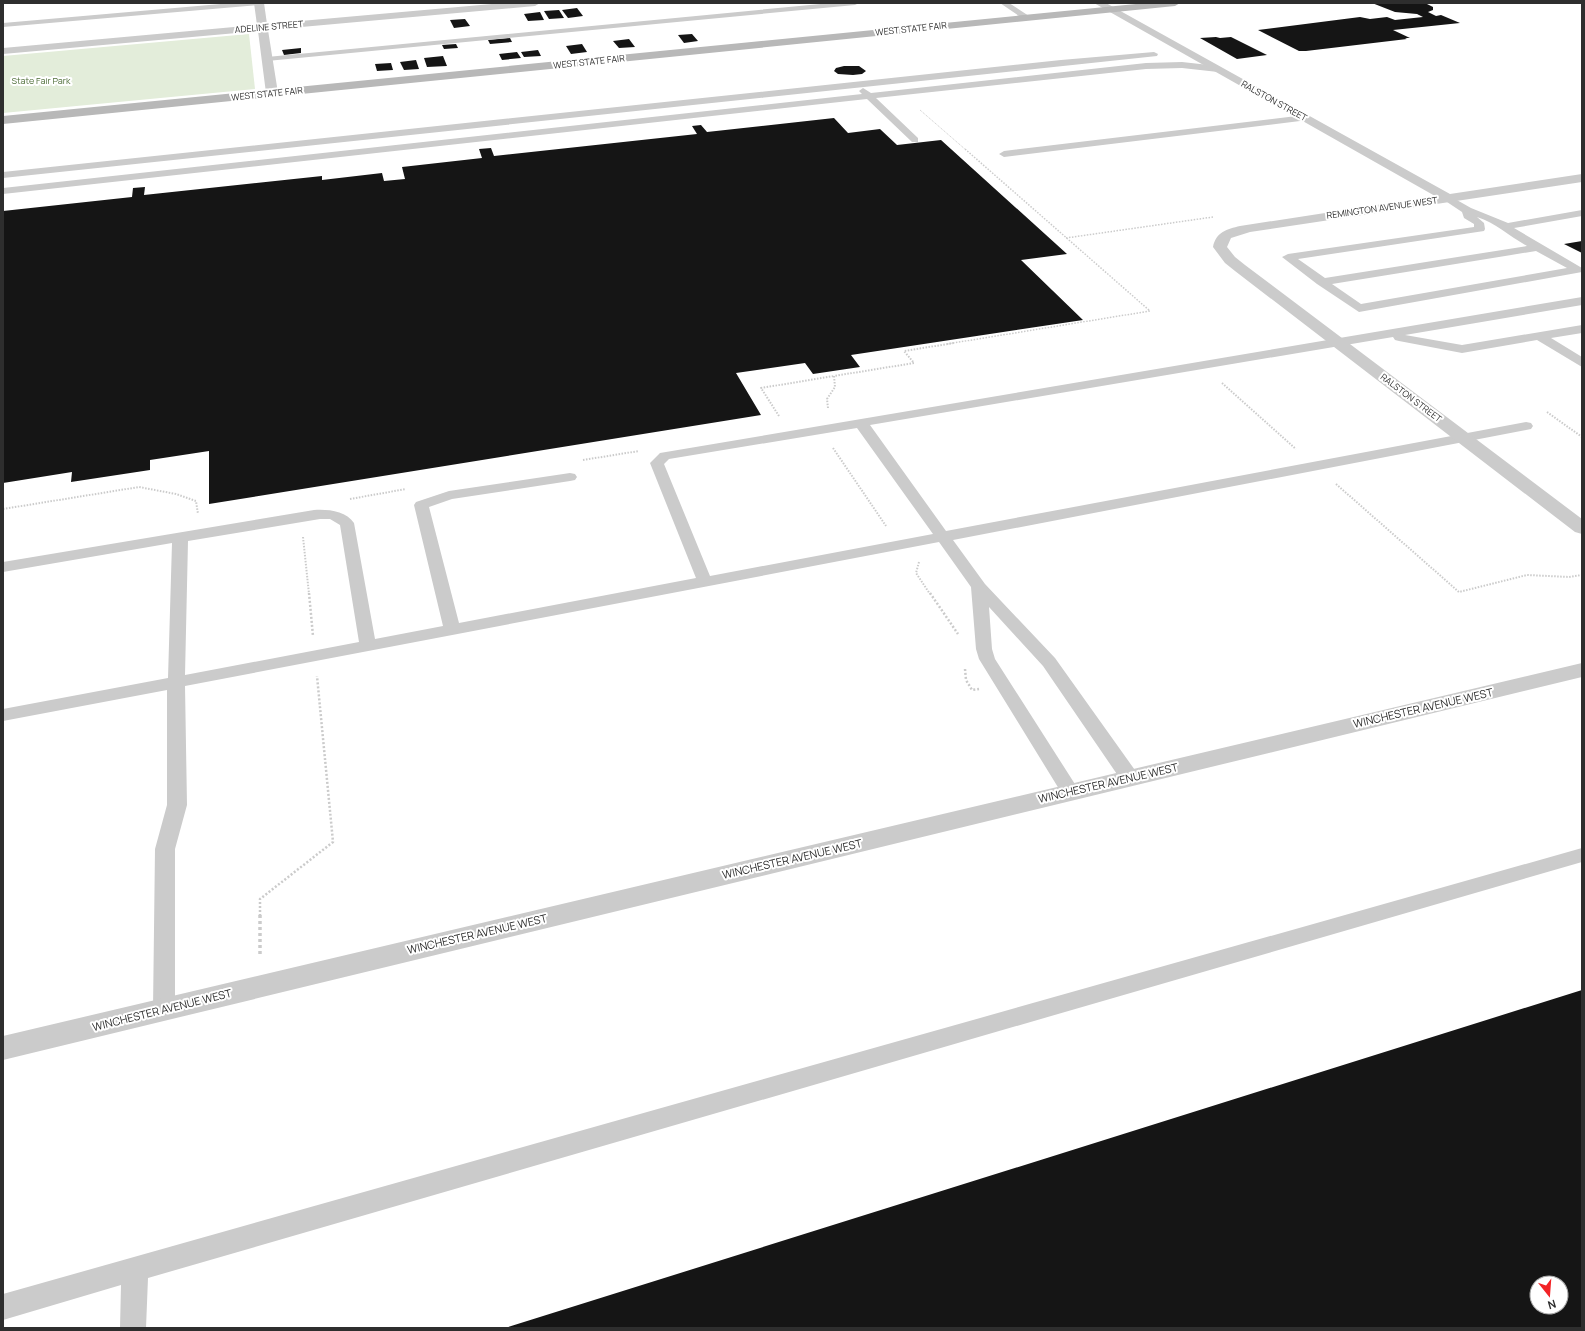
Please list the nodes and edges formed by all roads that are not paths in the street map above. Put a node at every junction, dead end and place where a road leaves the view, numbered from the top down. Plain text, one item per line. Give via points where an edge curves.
1 (259, 3) edge
2 (535, 3) edge
3 (855, 3) edge
4 (1004, 3) edge
5 (1099, 3) edge
6 (1175, 3) edge
7 (1112, 10) junction
8 (1028, 18) junction
9 (3, 25) edge
10 (263, 28) junction
11 (3, 51) edge
12 (1161, 55) dead end
13 (1172, 55) dead end
14 (1196, 57) junction
15 (267, 59) junction
16 (1218, 69) junction
17 (855, 84) junction
18 (272, 93) junction
19 (867, 96) junction
20 (1305, 118) junction
21 (3, 120) edge
22 (915, 140) dead end
23 (1004, 154) dead end
24 (3, 175) edge
25 (1582, 178) edge
26 (3, 191) edge
27 (1448, 198) junction
28 (1467, 210) junction
29 (1582, 214) edge
30 (1507, 226) junction
31 (1538, 247) junction
32 (1240, 268) joint
33 (1321, 282) junction
34 (1582, 301) edge
35 (1472, 320) junction
36 (1582, 329) edge
37 (1387, 334) junction
38 (1541, 337) junction
39 (1506, 342) junction
40 (1339, 343) junction
41 (1579, 359) edge
42 (861, 424) junction
43 (1526, 426) dead end
44 (1463, 438) junction
45 (570, 477) dead end
46 (1582, 528) edge
47 (942, 537) junction
48 (180, 538) junction
49 (3, 568) edge
50 (705, 582) junction
51 (979, 587) junction
52 (452, 630) junction
53 (368, 646) junction
54 (1582, 670) edge
55 (176, 682) junction
56 (3, 715) edge
57 (1130, 778) junction
58 (1072, 792) junction
59 (1582, 855) edge
60 (164, 1009) junction
61 (3, 1048) edge
62 (135, 1269) junction
63 (3, 1307) edge
64 (133, 1328) edge

1 - 9 lane
1 - 10 street
2 - 10 street, ADELINE STREET
3 - 15 lane
4 - 8 lane
5 - 7 street, RALSTON STREET
6 - 7 street, WEST STATE FAIR
7 - 8 street, WEST STATE FAIR
7 - 14 street, RALSTON STREET
8 - 18 street, WEST STATE FAIR
10 - 11 street, ADELINE STREET
10 - 15 street
12 - 17 lane via 1123,56
13 - 14 lane
14 - 16 street, RALSTON STREET
15 - 18 street
16 - 19 lane via 1151,65
16 - 20 street, RALSTON STREET
17 - 19 lane
17 - 24 lane
18 - 21 street, WEST STATE FAIR
19 - 22 lane
19 - 26 lane
20 - 23 lane
20 - 27 street, RALSTON STREET
25 - 27 street, REMINGTON AVENUE WEST
27 - 28 lane
27 - 32 street, REMINGTON AVENUE WEST via 1233,232 1224,236 1220,247
28 - 30 lane via 1485,215
28 - 33 lane via 1468,216 1479,223 1480,229 1288,257
29 - 30 lane
30 - 31 lane via 1514,234
31 - 33 lane
31 - 33 lane via 1578,270 1359,308
32 - 40 street, RALSTON STREET
34 - 35 lane
35 - 37 lane
35 - 39 lane
36 - 38 lane
37 - 39 lane via 1462,349
37 - 40 lane
38 - 39 lane
38 - 41 lane
40 - 42 lane
40 - 44 street, RALSTON STREET
42 - 47 lane
42 - 50 lane via 665,456 657,464
43 - 44 lane
44 - 46 street, RALSTON STREET
44 - 47 lane
45 - 52 lane via 449,495 421,505
47 - 50 lane
47 - 51 lane
48 - 49 lane
48 - 53 lane via 301,517 336,515 347,523
48 - 55 lane
50 - 52 lane
51 - 57 lane via 1049,662
51 - 58 lane via 987,659
52 - 53 lane
53 - 55 lane
54 - 57 street, WINCHESTER AVENUE WEST
55 - 56 lane
55 - 60 lane via 177,805 165,849
57 - 58 street, WINCHESTER AVENUE WEST
58 - 60 street, WINCHESTER AVENUE WEST
59 - 62 lane
60 - 61 street, WINCHESTER AVENUE WEST
62 - 63 lane
62 - 64 lane

